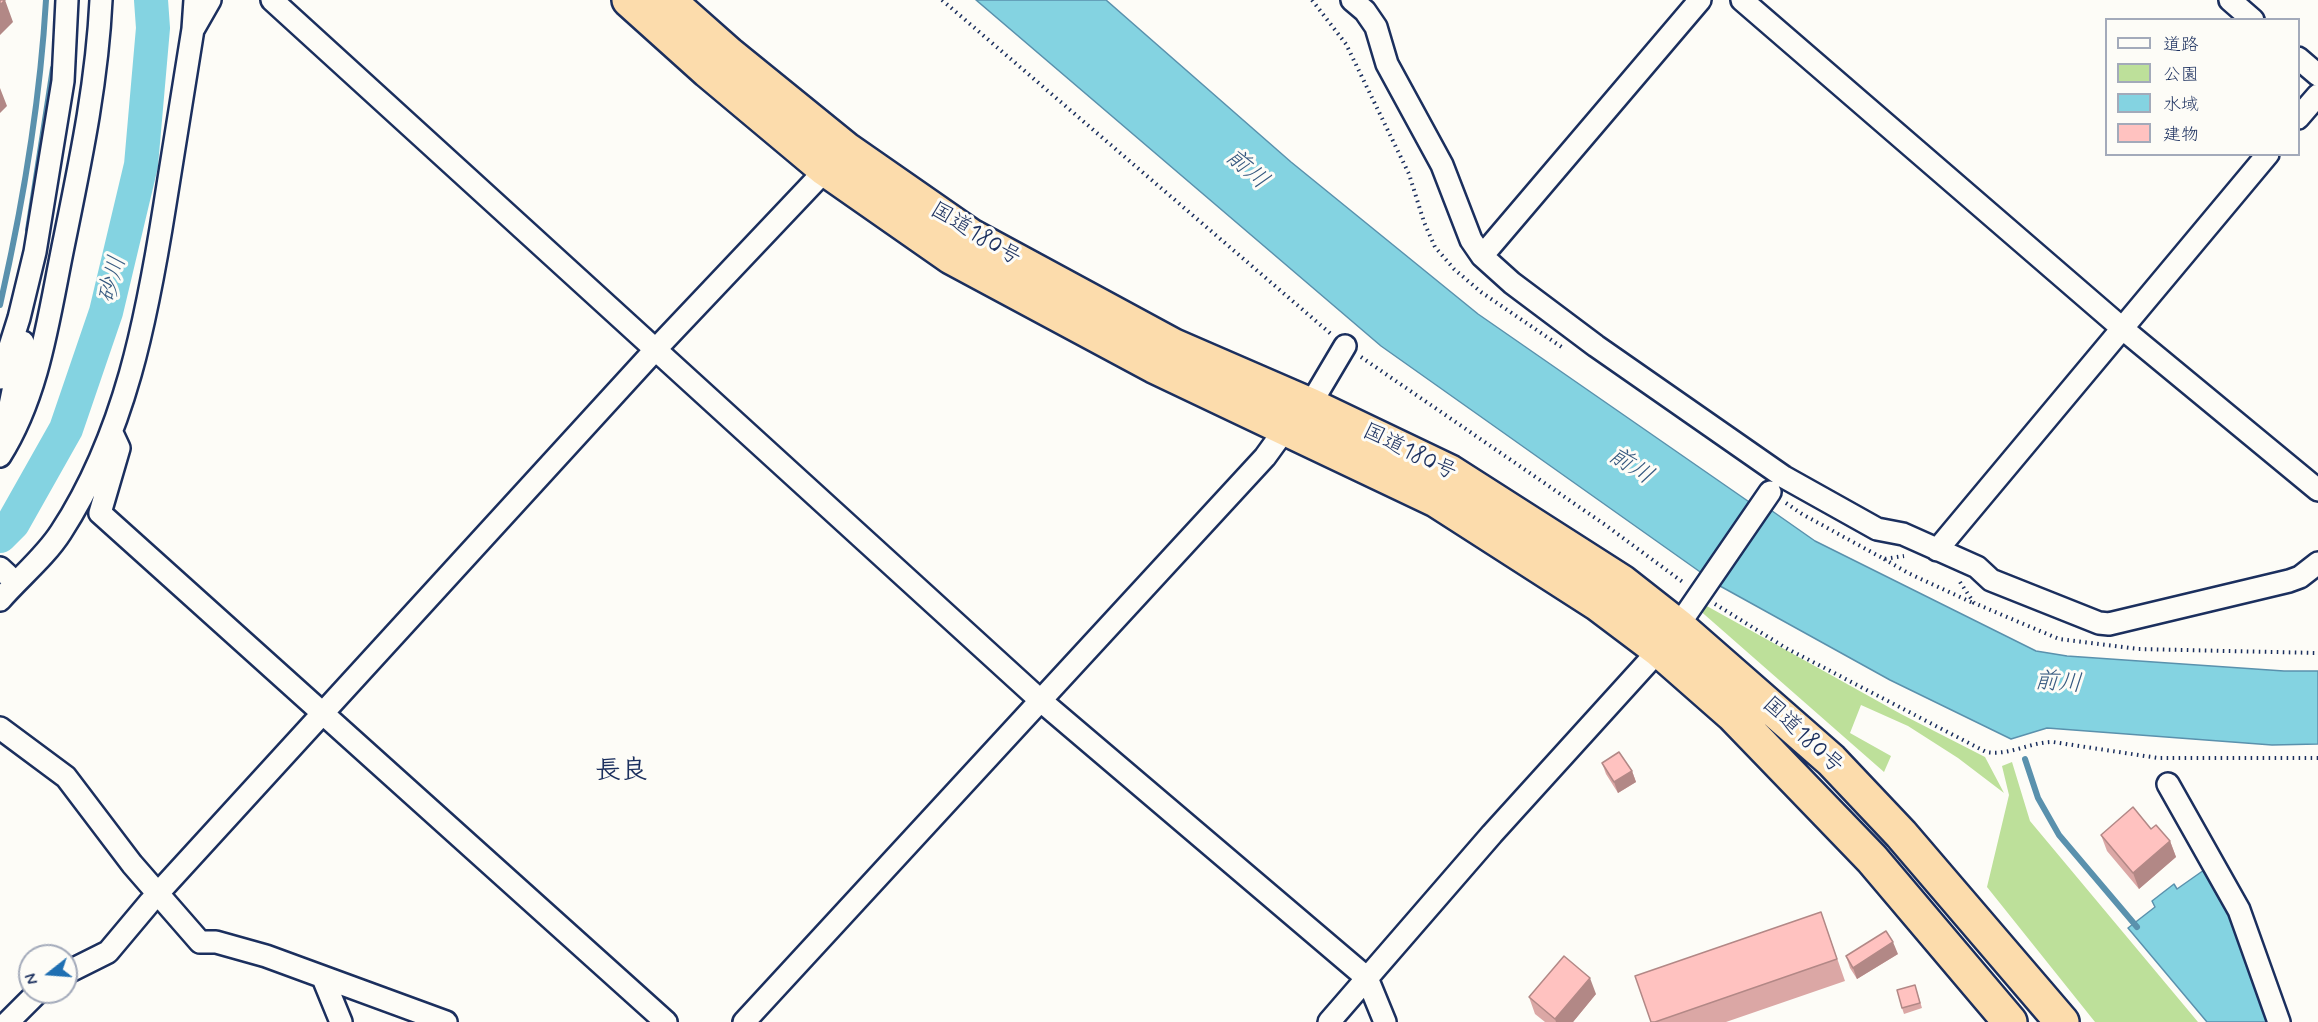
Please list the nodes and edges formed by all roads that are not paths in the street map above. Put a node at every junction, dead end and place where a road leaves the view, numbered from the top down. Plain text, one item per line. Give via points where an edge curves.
1 (67, 0) edge
2 (101, 0) edge
3 (195, 0) edge
4 (210, 0) edge
5 (272, 0) edge
6 (629, 0) edge
7 (669, 0) edge
8 (1352, 0) edge
9 (1700, 0) edge
10 (1742, 0) edge
11 (2230, 0) edge
12 (2251, 18) edge
13 (193, 29) junction
14 (2300, 60) edge
15 (2318, 75) edge
16 (2318, 95) edge
17 (2300, 116) edge
18 (2266, 156) edge
19 (835, 159) junction
20 (1482, 256) junction
21 (19, 318) junction
22 (2123, 328) junction
23 (1345, 346) road end
24 (655, 350) junction
25 (0, 378) edge
26 (1310, 405) junction
27 (1286, 428) junction
28 (112, 433) junction
29 (0, 456) edge
30 (2318, 490) edge
31 (1768, 495) dead end
32 (1937, 550) junction
33 (2318, 563) edge
34 (8, 575) edge
35 (0, 600) edge
36 (1668, 638) junction
37 (1040, 700) junction
38 (324, 714) junction
39 (0, 728) edge
40 (2168, 784) dead end
41 (157, 895) junction
42 (78, 968) edge
43 (323, 978) junction
44 (1367, 978) junction
45 (2040, 997) junction
46 (26, 1004) edge
47 (8, 1022) edge
48 (341, 1022) edge
49 (446, 1022) edge
50 (666, 1022) edge
51 (744, 1022) edge
52 (1329, 1022) edge
53 (1385, 1022) edge
54 (2011, 1022) edge
55 (2062, 1022) edge
56 (2279, 1022) edge

1 - 21 street via 63,81 35,252
2 - 29 street via 89,120 50,314 29,398
3 - 13 street
4 - 13 street
5 - 24 street
6 - 19 highway, 国道180号 via 708,71
7 - 19 highway, 国道180号
8 - 20 street via 1376,27 1388,64 1442,165 1471,240
9 - 20 street
10 - 22 street
11 - 12 street
13 - 28 street via 152,287
14 - 15 street
16 - 17 street
18 - 22 street
19 - 24 street
19 - 26 highway, 国道180号 via 1174,346
19 - 27 highway, 国道180号 via 951,258 1154,366
20 - 32 street via 1596,346 1784,477 1877,530 1903,534
21 - 25 street
21 - 29 street via 24,332
22 - 30 street
22 - 32 street
23 - 26 street
24 - 37 street
24 - 38 street
26 - 27 street
26 - 36 highway, 国道180号 via 1450,472 1622,582
27 - 36 highway, 国道180号 via 1436,500 1598,604
27 - 37 street via 1265,457
28 - 34 street via 60,533 48,549
28 - 38 street via 119,448 100,513
31 - 36 street
32 - 33 street via 1977,567 1990,580 2099,624 2289,581
34 - 35 street
36 - 44 street
36 - 45 highway, 国道180号 via 1831,760 1901,834
36 - 54 highway, 国道180号 via 1733,715 1872,859
37 - 44 street
37 - 51 street
38 - 41 street
38 - 50 street
39 - 41 street via 66,777
40 - 56 street via 2239,910
41 - 42 street via 108,952
41 - 43 street via 200,942 216,942 266,956
43 - 48 street
43 - 49 street
44 - 52 street
44 - 53 street
45 - 54 street
45 - 55 highway, 国道180号
46 - 47 street

